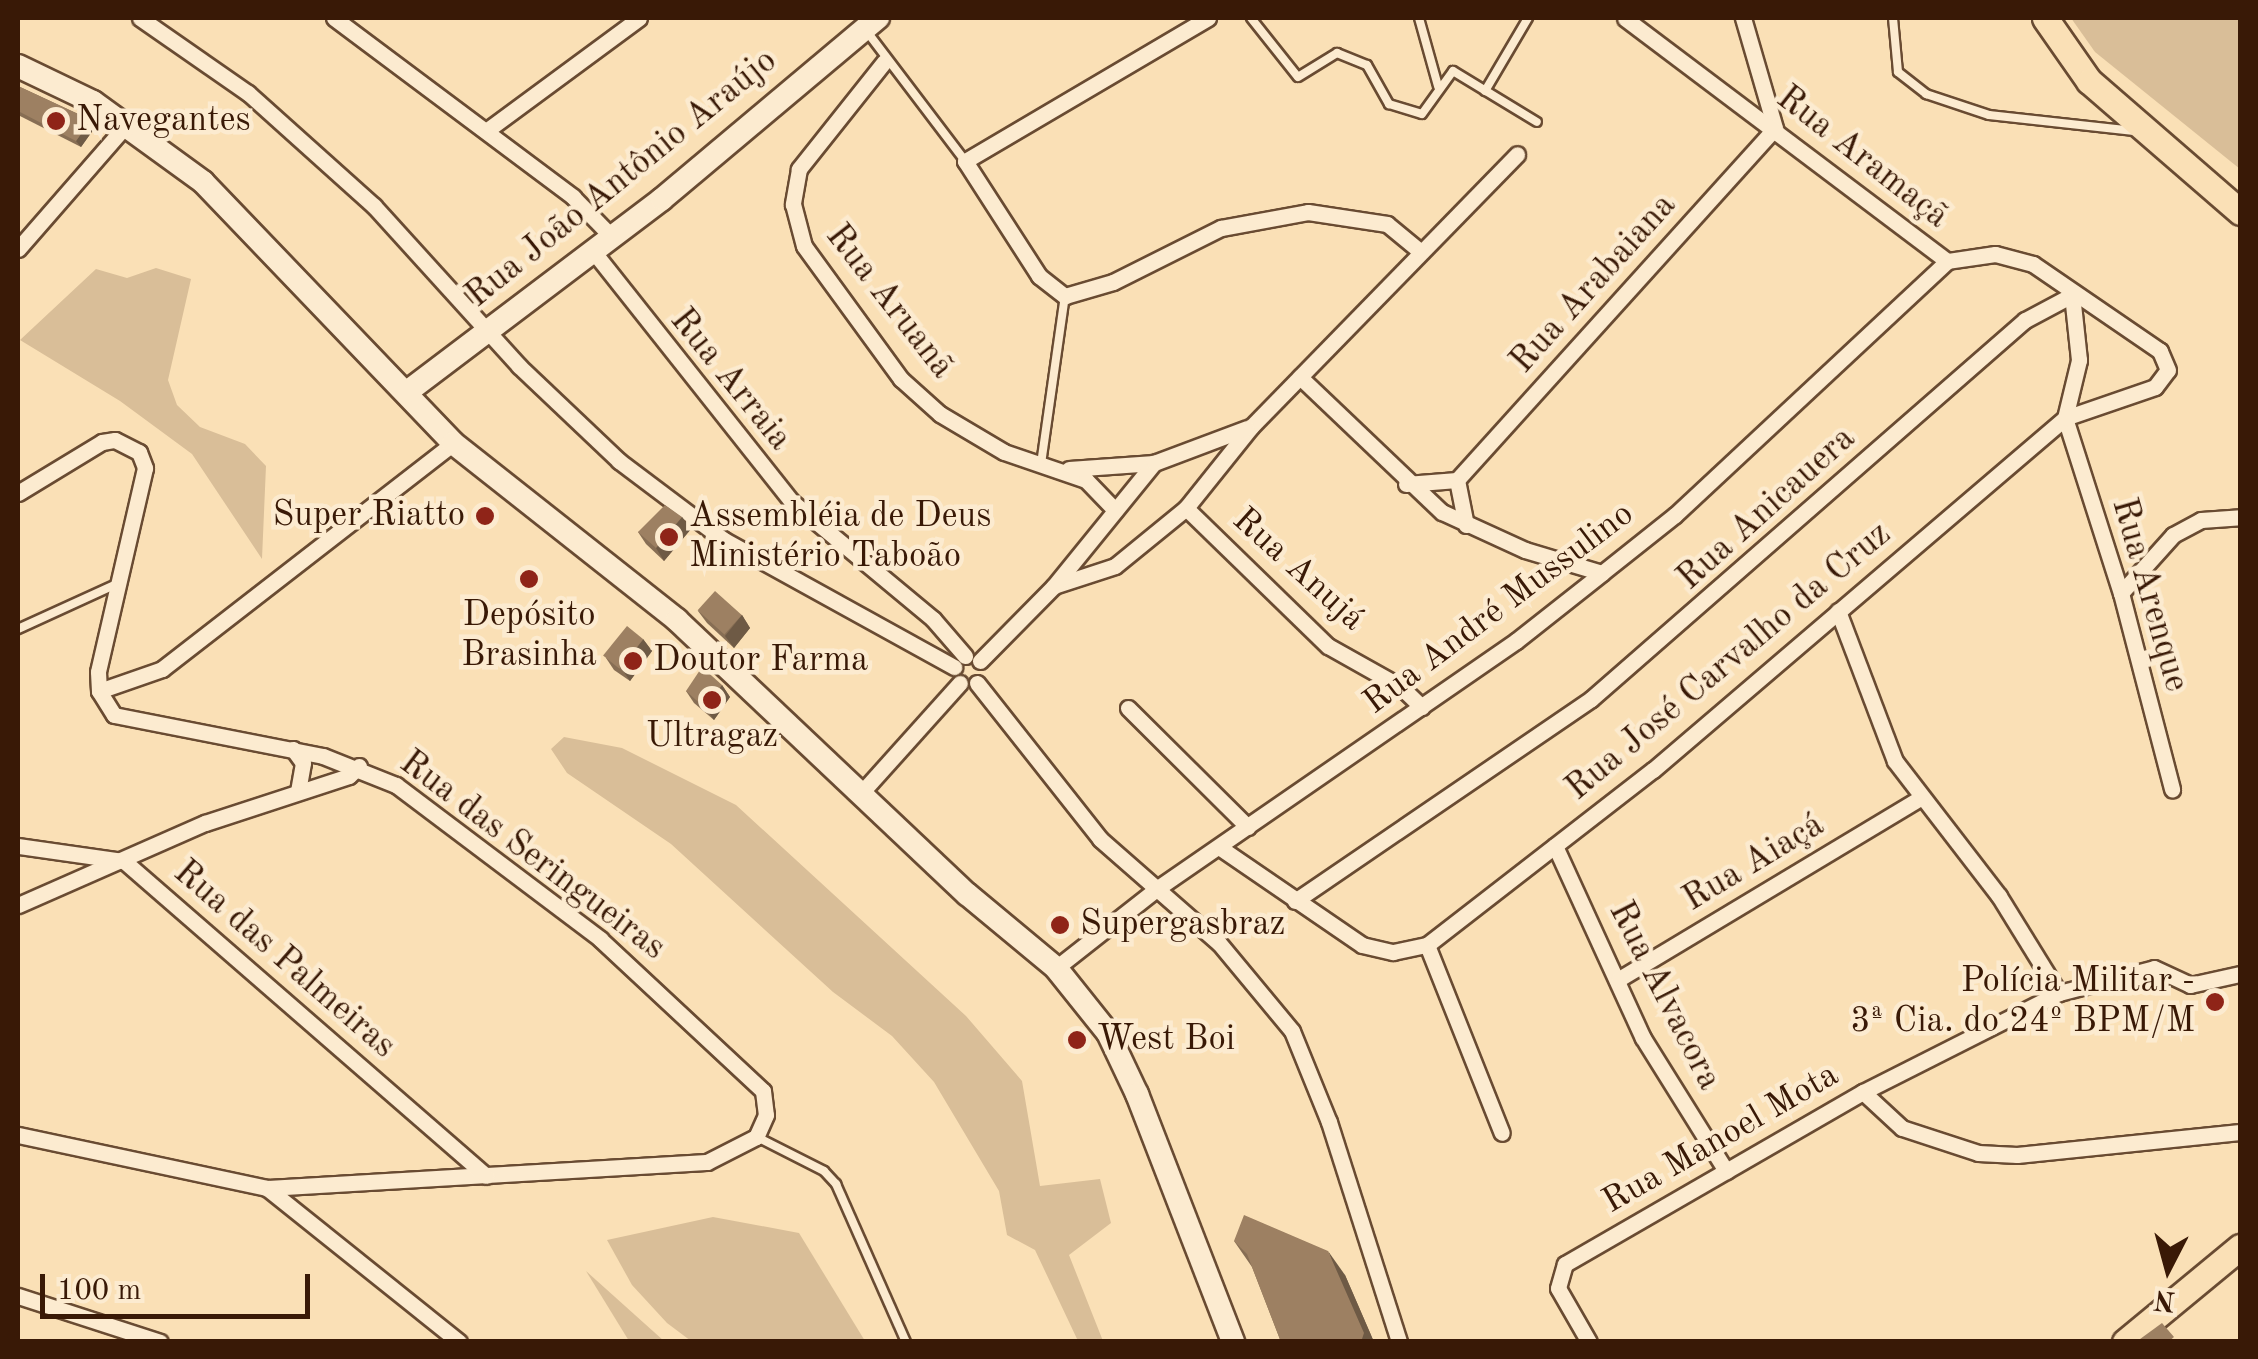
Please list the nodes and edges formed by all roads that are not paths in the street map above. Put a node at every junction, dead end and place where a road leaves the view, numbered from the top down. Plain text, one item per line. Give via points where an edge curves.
1 (140, 18) edge
2 (334, 18) edge
3 (365, 18) edge
4 (639, 18) edge
5 (1251, 18) edge
6 (1419, 18) edge
7 (1528, 18) edge
8 (1624, 18) edge
9 (1743, 18) edge
10 (1893, 18) edge
11 (2044, 18) edge
12 (1200, 20) edge
13 (871, 23) edge
14 (350, 29) junction
15 (884, 62) junction
16 (18, 66) edge
17 (1438, 86) junction
18 (1485, 90) junction
19 (1536, 122) dead end
20 (128, 124) junction
21 (1775, 128) junction
22 (486, 130) junction
23 (2144, 132) junction
24 (1517, 154) dead end
25 (965, 160) junction
26 (2240, 212) edge
27 (602, 244) junction
28 (18, 248) edge
29 (1421, 252) junction
30 (1946, 261) junction
31 (2072, 295) junction
32 (1065, 296) junction
33 (488, 332) junction
34 (1300, 377) junction
35 (408, 392) junction
36 (2064, 418) junction
37 (1250, 427) junction
38 (453, 443) junction
39 (1154, 463) junction
40 (1041, 464) junction
41 (1060, 469) junction
42 (1457, 480) junction
43 (1406, 484) junction
44 (18, 493) edge
45 (1186, 508) junction
46 (1115, 510) junction
47 (2240, 517) edge
48 (1466, 525) junction
49 (1602, 573) junction
50 (118, 583) junction
51 (1054, 586) junction
52 (2121, 593) junction
53 (1838, 611) junction
54 (18, 629) edge
55 (967, 670) junction
56 (99, 691) junction
57 (1422, 706) junction
58 (1128, 708) dead end
59 (293, 749) junction
60 (359, 766) junction
61 (2172, 789) dead end
62 (298, 790) junction
63 (863, 791) junction
64 (1919, 799) junction
65 (1248, 826) junction
66 (18, 846) edge
67 (1218, 846) junction
68 (1555, 846) junction
69 (124, 861) junction
70 (1155, 890) junction
71 (1295, 901) junction
72 (18, 905) edge
73 (1427, 944) junction
74 (1056, 968) junction
75 (2240, 974) edge
76 (1619, 980) junction
77 (2059, 993) junction
78 (1863, 1092) junction
79 (2240, 1132) edge
80 (1502, 1133) dead end
81 (18, 1136) edge
82 (756, 1137) junction
83 (1726, 1171) junction
84 (486, 1176) junction
85 (267, 1188) junction
86 (2240, 1247) edge
87 (18, 1296) edge
88 (118, 1323) junction
89 (124, 1342) edge
90 (160, 1342) edge
91 (460, 1342) edge
92 (906, 1342) edge
93 (1233, 1342) edge
94 (1399, 1342) edge
95 (1589, 1342) edge
96 (2126, 1342) edge

1 - 33 street via 248,92 374,206
2 - 14 street, Rua Arraia
3 - 14 street
4 - 22 street
5 - 17 lane via 1298,77 1337,53 1367,65 1389,104 1422,114
6 - 17 lane
7 - 18 lane
8 - 21 street, Rua Aramaçã
9 - 21 street
10 - 23 lane via 1898,72 1926,94 1990,115
11 - 23 main road via 2062,50
12 - 25 street
13 - 15 lane
13 - 27 main road, Rua João Antônio Araújo
14 - 22 street, Rua Arraia
15 - 25 lane
15 - 40 street, Rua Aruanã via 799,169 795,226 901,379 975,439
16 - 20 main road
17 - 18 lane via 1454,71
18 - 19 lane
20 - 28 street
20 - 35 main road via 203,182
21 - 30 street, Rua Aramaçã
21 - 42 street, Rua Arabaiana
22 - 27 street, Rua Arraia via 573,197
23 - 26 main road
24 - 29 street
25 - 32 street via 1039,276
27 - 33 main road, Rua João Antônio Araújo
27 - 55 street, Rua Arraia via 791,501 948,632
29 - 32 street via 1386,224 1351,215 1254,217 1113,282
29 - 34 street
30 - 31 street, Rua Aramaçã via 2016,258
30 - 49 street, Rua André Mussulino via 1675,514
31 - 36 street via 2079,360
31 - 36 street via 2160,350 2168,370 2155,388
31 - 71 street, Rua Anicauera via 2025,320 1605,688
32 - 40 lane
33 - 35 main road, Rua João Antônio Araújo
33 - 55 street via 608,450 724,540
34 - 37 street
34 - 43 street
35 - 38 main road
36 - 52 street, Rua Arenque
36 - 53 street, Rua José Carvalho da Cruz
37 - 39 street
37 - 45 street
38 - 56 street via 162,669
38 - 63 main road via 677,620
39 - 41 street, Rua Aruanã
39 - 46 street
40 - 41 street, Rua Aruanã
41 - 46 street, Rua Aruanã via 1097,487
42 - 43 street
42 - 48 street
43 - 48 street
44 - 50 street via 102,442 115,440 139,452 145,468
45 - 51 street via 1115,566
45 - 57 street, Rua Anujá via 1328,646
46 - 51 street
47 - 52 street via 2201,520 2173,535
48 - 49 street
49 - 57 street, Rua André Mussulino
50 - 54 lane
50 - 56 street
51 - 55 street
52 - 61 street, Rua Arenque
53 - 64 street via 1880,729
53 - 68 street, Rua José Carvalho da Cruz
55 - 63 street
55 - 70 street, Rua Arraia via 1068,802
56 - 59 street, Rua das Seringueiras via 114,715 130,722
57 - 65 street, Rua André Mussulino
58 - 65 street
59 - 60 street, Rua das Seringueiras
59 - 62 street via 303,763
60 - 62 street via 349,776
60 - 82 street, Rua das Seringueiras via 396,785 600,938 748,1070 763,1091 766,1115
62 - 69 street
63 - 74 main road via 967,894
64 - 76 street, Rua Aiaçá
64 - 77 street via 1999,896
65 - 67 street, Rua André Mussulino
66 - 69 street, Rua das Palmeiras
67 - 70 street, Rua André Mussulino
67 - 71 street
68 - 73 street, Rua José Carvalho da Cruz
68 - 76 street, Rua Alvacora
69 - 72 street
69 - 84 street, Rua das Palmeiras
70 - 74 street, Rua André Mussulino
70 - 94 street, Rua Arraia via 1219,943 1292,1031 1329,1122
71 - 73 street via 1376,950
73 - 80 street
74 - 93 main road via 1108,1032
75 - 77 street, Rua Manoel Mota via 2190,984 2154,968
76 - 83 street, Rua Alvacora via 1652,1054
77 - 78 street, Rua Manoel Mota
78 - 79 street via 1902,1128 1978,1153 2017,1155
78 - 83 street, Rua Manoel Mota
81 - 85 street
82 - 84 street via 707,1162
82 - 92 lane via 824,1171 836,1184
83 - 95 street, Rua Manoel Mota via 1564,1264 1558,1288
84 - 85 street
85 - 91 street
86 - 96 main road
87 - 88 street
88 - 89 street
88 - 90 street

